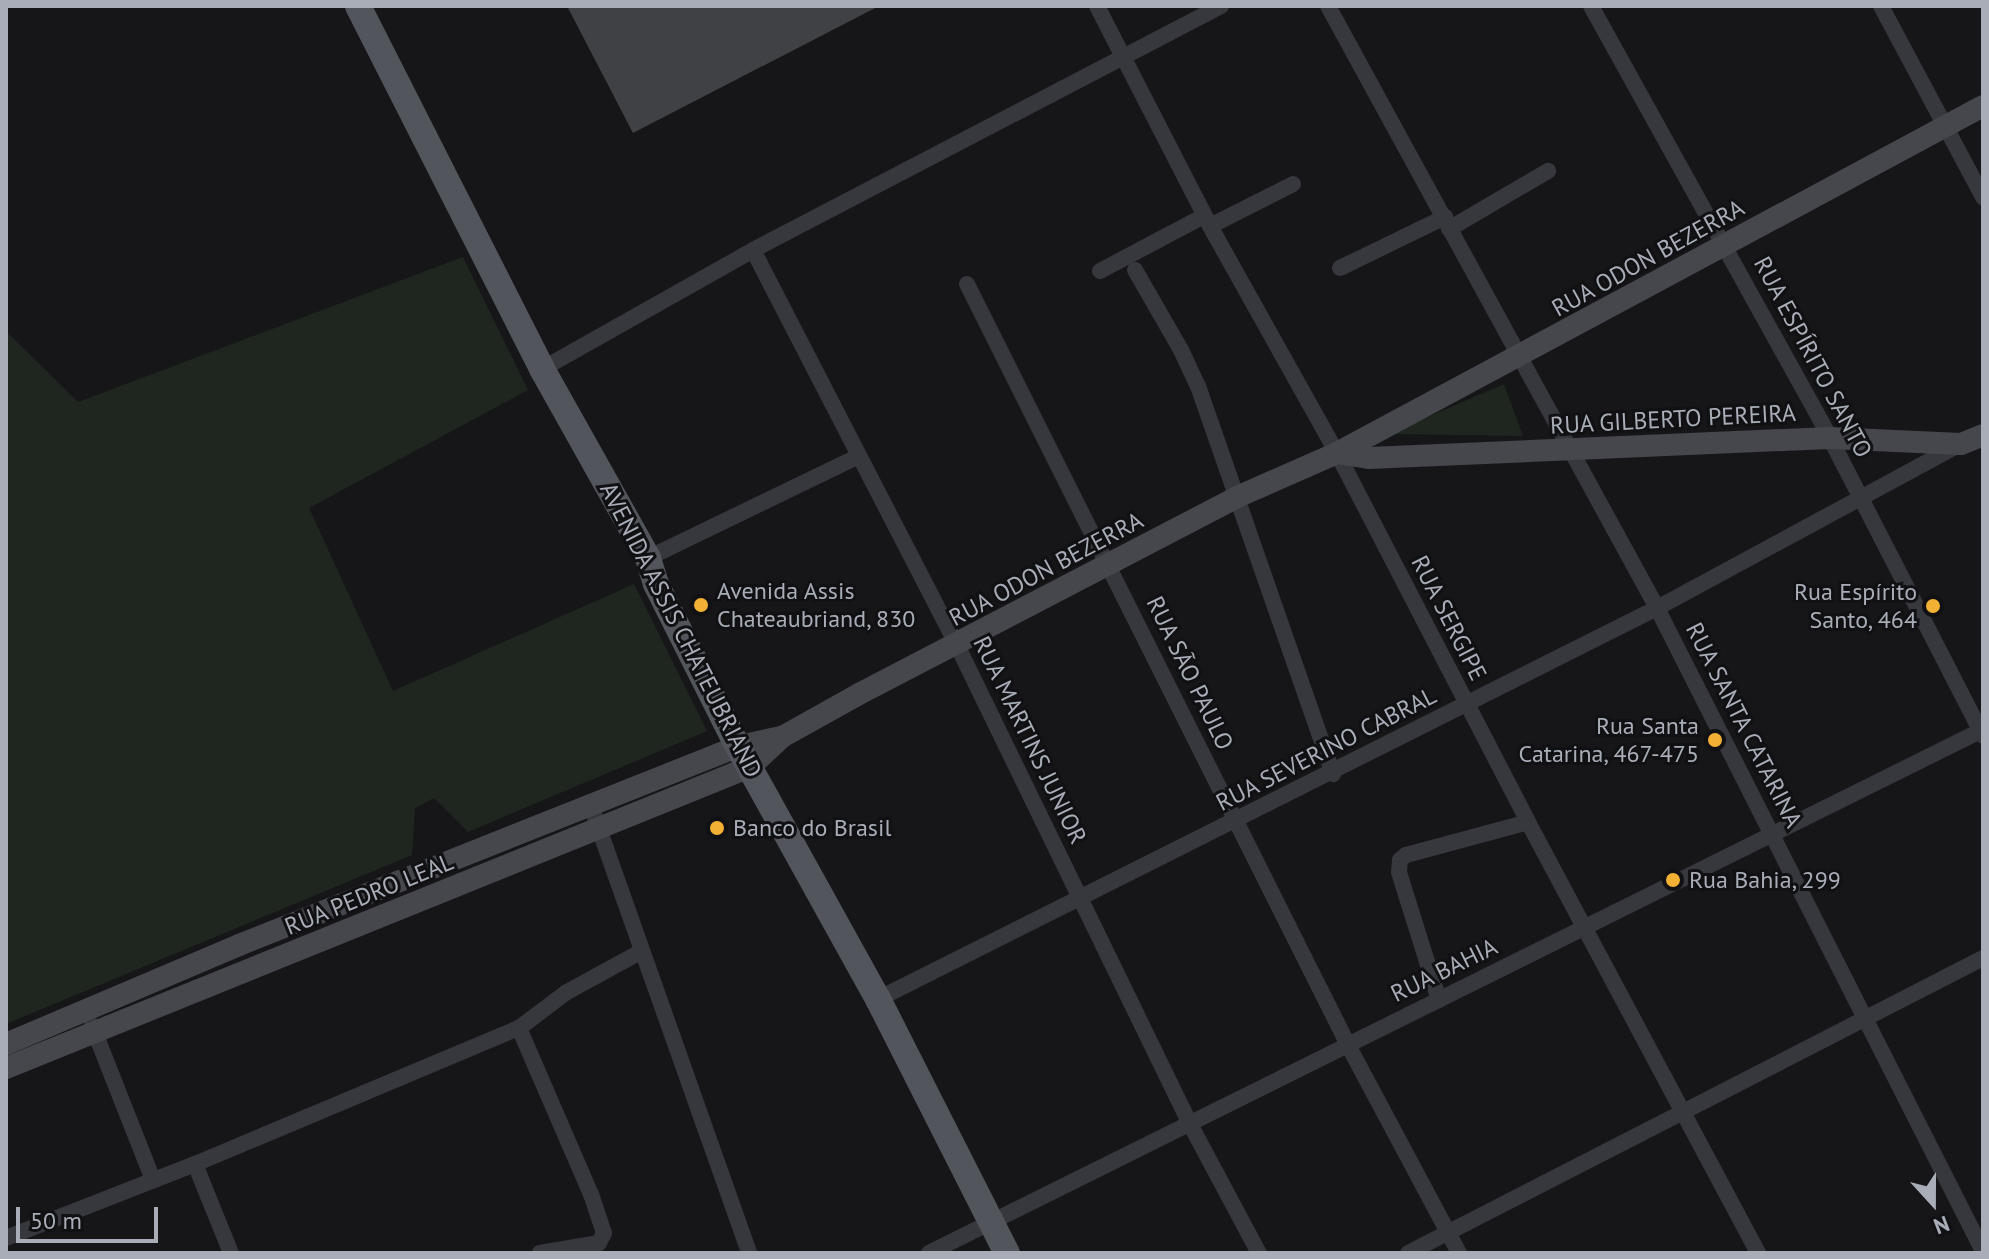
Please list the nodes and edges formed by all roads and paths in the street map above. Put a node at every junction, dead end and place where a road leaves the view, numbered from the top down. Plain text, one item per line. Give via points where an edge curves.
1 (358, 6) edge
2 (1097, 6) edge
3 (1221, 6) edge
4 (1328, 6) edge
5 (1591, 6) edge
6 (1881, 6) edge
7 (1125, 58) junction
8 (1983, 106) edge
9 (1946, 125) junction
10 (1548, 171) dead end
11 (1293, 184) dead end
12 (1983, 197) edge
13 (1207, 221) junction
14 (1447, 223) junction
15 (1726, 245) junction
16 (753, 250) junction
17 (1340, 268) dead end
18 (1135, 270) dead end
19 (1100, 271) dead end
20 (967, 284) dead end
21 (1522, 356) junction
22 (542, 369) junction
23 (1830, 438) junction
24 (1976, 439) edge
25 (1573, 450) junction
26 (1337, 453) junction
27 (859, 456) junction
28 (1237, 497) junction
29 (1861, 499) junction
30 (648, 558) junction
31 (1109, 565) junction
32 (1657, 608) junction
33 (957, 645) junction
34 (1467, 705) junction
35 (1982, 733) edge
36 (745, 757) junction
37 (1333, 774) junction
38 (591, 806) junction
39 (1237, 822) junction
40 (1528, 822) junction
41 (601, 828) junction
42 (1773, 834) junction
43 (1082, 898) junction
44 (1585, 927) junction
45 (642, 951) junction
46 (1983, 958) edge
47 (878, 999) junction
48 (1439, 1000) junction
49 (86, 1009) junction
50 (1866, 1018) junction
51 (519, 1028) junction
52 (94, 1032) junction
53 (6, 1044) edge
54 (1348, 1045) junction
55 (6, 1068) edge
56 (1682, 1112) junction
57 (1190, 1124) junction
58 (195, 1164) junction
59 (153, 1180) junction
60 (991, 1223) junction
61 (1449, 1232) junction
62 (6, 1238) edge
63 (1983, 1251) edge
64 (231, 1253) edge
65 (540, 1253) edge
66 (749, 1253) edge
67 (929, 1253) edge
68 (1007, 1253) edge
69 (1259, 1253) edge
70 (1408, 1253) edge
71 (1459, 1253) edge
72 (1758, 1253) edge

1 - 22 main road, AVENIDA ASSIS CHATEUBRIAND
2 - 7 street, RUA SERGIPE
3 - 7 street
4 - 14 street, RUA SANTA CATARINA
5 - 15 street, RUA ESPÍRITO SANTO
6 - 9 street
7 - 13 street, RUA SERGIPE
7 - 16 street
8 - 9 main road, RUA ODON BEZERRA
9 - 12 street
9 - 15 main road, RUA ODON BEZERRA
10 - 14 street
11 - 13 street
13 - 19 street
13 - 26 street, RUA SERGIPE
14 - 17 street
14 - 21 street, RUA SANTA CATARINA
15 - 21 main road, RUA ODON BEZERRA
15 - 23 street, RUA ESPÍRITO SANTO
16 - 22 street
16 - 27 street, RUA MARTINS JUNIOR
18 - 28 street via 1187,362
20 - 31 street, RUA SÃO PAULO
21 - 25 street, RUA SANTA CATARINA
21 - 26 main road, RUA ODON BEZERRA
22 - 30 main road, AVENIDA ASSIS CHATEUBRIAND
23 - 24 main road, RUA GILBERTO PEREIRA
23 - 25 main road, RUA GILBERTO PEREIRA
23 - 29 street, RUA ESPÍRITO SANTO
24 - 29 street, RUA SEVERINO CABRAL
25 - 26 main road, RUA GILBERTO PEREIRA via 1369,458
25 - 32 street, RUA SANTA CATARINA
26 - 28 main road, RUA ODON BEZERRA
26 - 34 street, RUA SERGIPE
27 - 30 street
27 - 33 street, RUA MARTINS JUNIOR
28 - 31 main road, RUA ODON BEZERRA
28 - 37 street
29 - 32 street, RUA SEVERINO CABRAL
29 - 35 street, RUA ESPÍRITO SANTO
30 - 36 main road, AVENIDA ASSIS CHATEUBRIAND via 656,584
31 - 33 main road, RUA ODON BEZERRA
31 - 39 street, RUA SÃO PAULO
32 - 34 street, RUA SEVERINO CABRAL
32 - 42 street, RUA SANTA CATARINA
33 - 36 main road, RUA ODON BEZERRA
33 - 43 street, RUA MARTINS JUNIOR
34 - 37 street, RUA SEVERINO CABRAL
34 - 40 street, RUA SERGIPE
35 - 42 street, RUA BAHIA
36 - 38 main road, RUA PEDRO LEAL
36 - 41 main road, RUA PEDRO LEAL
36 - 47 main road, AVENIDA ASSIS CHATEUBRIAND
37 - 39 street, RUA SEVERINO CABRAL
38 - 41 street
38 - 49 main road, RUA PEDRO LEAL
39 - 43 street, RUA SEVERINO CABRAL
39 - 54 street, RUA SÃO PAULO
40 - 44 street, RUA SERGIPE
40 - 48 street via 1400,860 1399,872
41 - 45 street
41 - 52 main road, RUA PEDRO LEAL
42 - 44 street, RUA BAHIA
42 - 50 street, RUA SANTA CATARINA
43 - 47 street, RUA SEVERINO CABRAL
43 - 57 street, RUA MARTINS JUNIOR
44 - 48 street, RUA BAHIA
44 - 56 street, RUA SERGIPE
45 - 51 street via 567,992
45 - 66 street
46 - 50 street
47 - 60 main road, AVENIDA ASSIS CHATEUBRIAND
48 - 54 street, RUA BAHIA
49 - 52 street
49 - 53 main road, RUA PEDRO LEAL
50 - 56 street
50 - 63 street, RUA SANTA CATARINA
51 - 58 street
51 - 65 street via 604,1233 599,1243
52 - 55 main road, RUA PEDRO LEAL
52 - 59 street
54 - 57 street, RUA BAHIA
54 - 61 street, RUA SÃO PAULO
56 - 61 street
56 - 72 street, RUA SERGIPE
57 - 60 street, RUA BAHIA
57 - 69 street, RUA MARTINS JUNIOR
58 - 59 street
58 - 64 street
59 - 62 street
60 - 67 street, RUA BAHIA
60 - 68 main road, AVENIDA ASSIS CHATEUBRIAND
61 - 70 street
61 - 71 street, RUA SÃO PAULO

